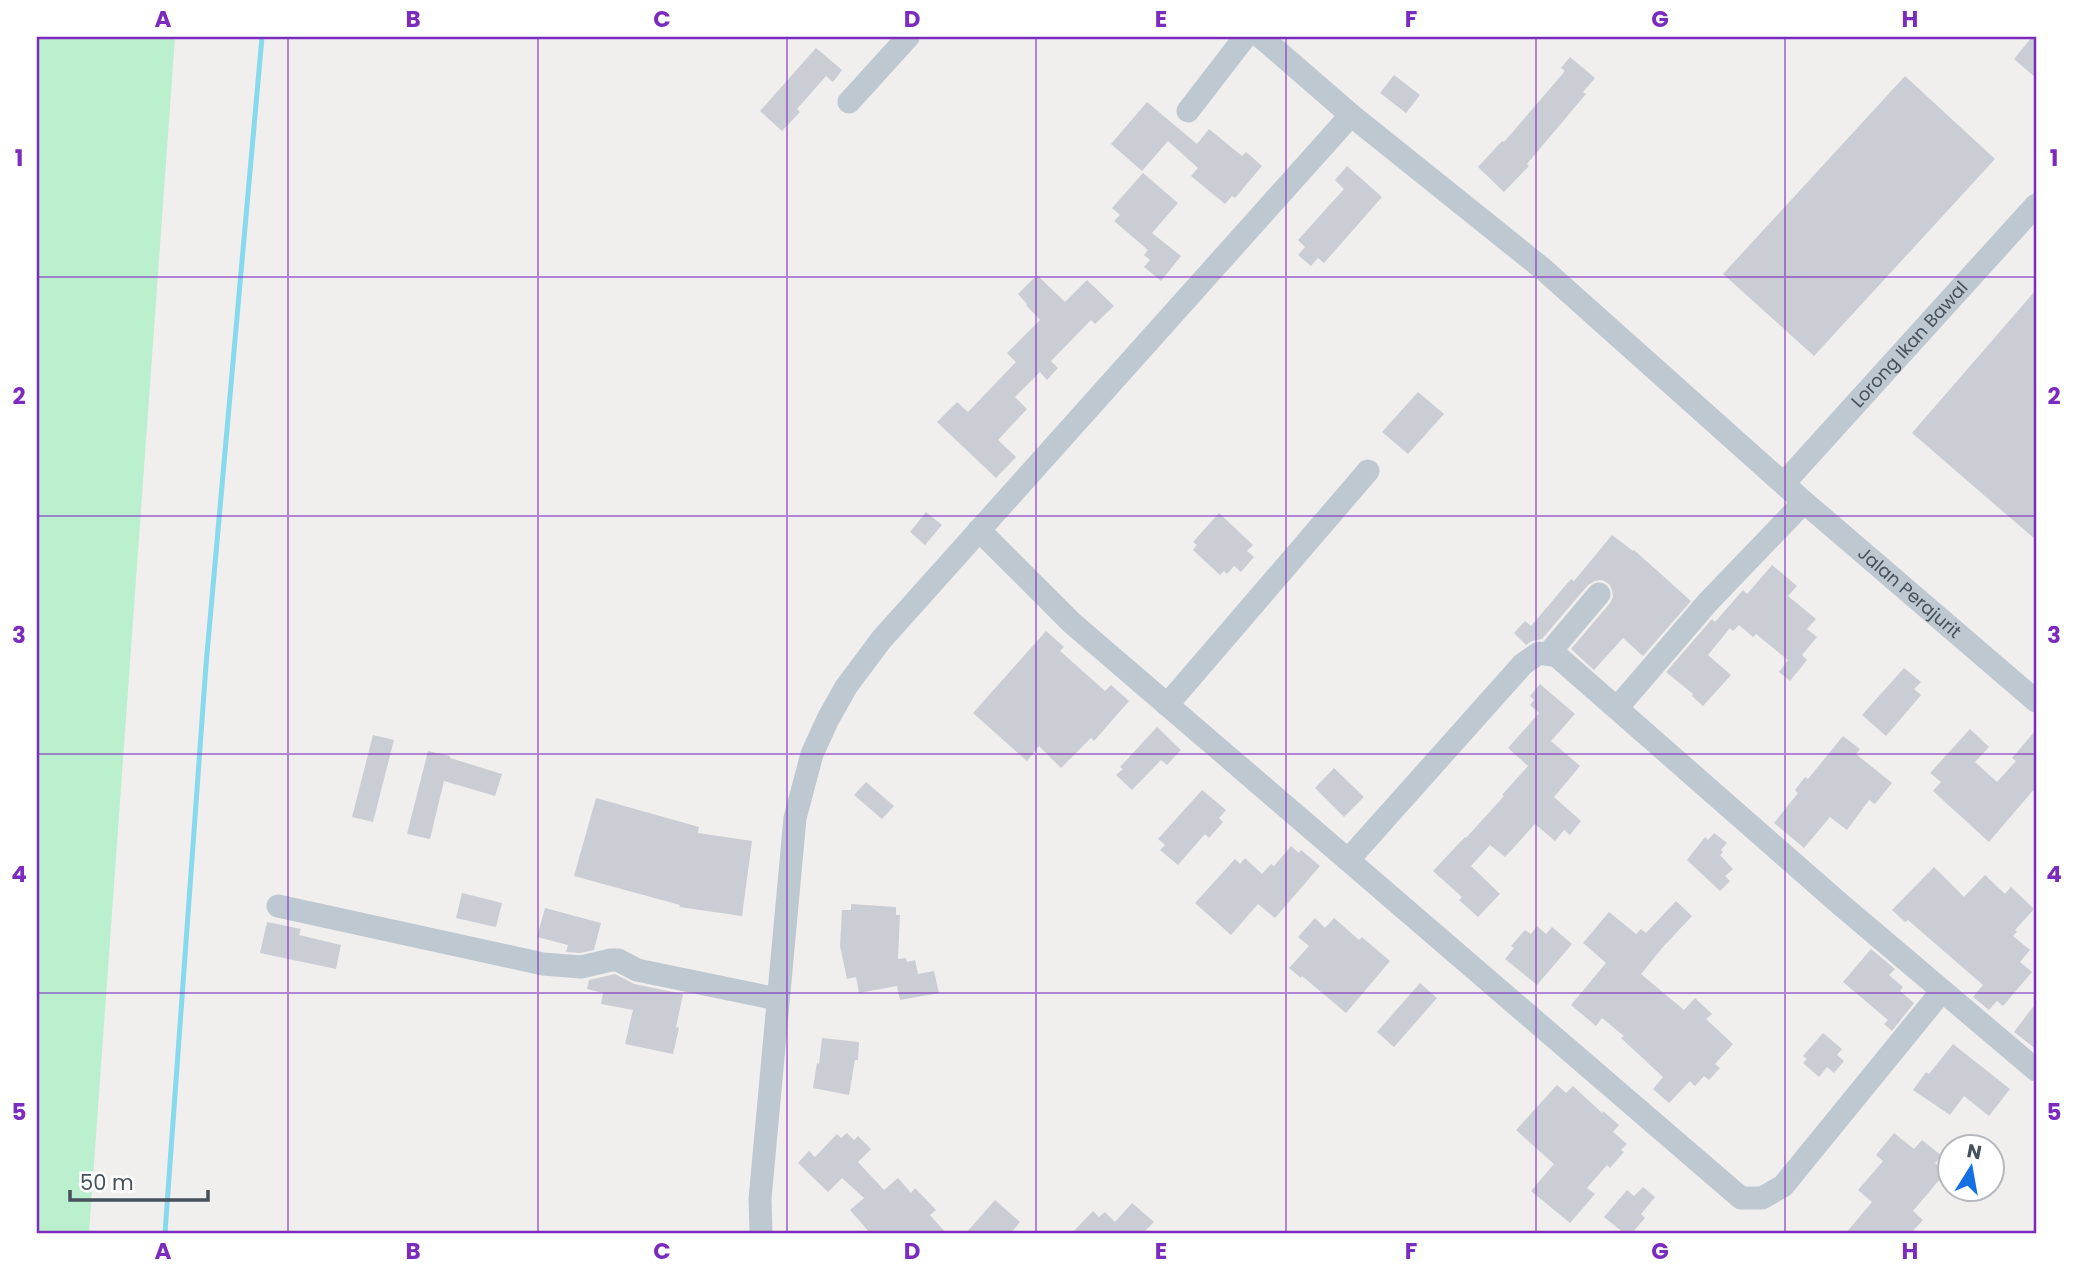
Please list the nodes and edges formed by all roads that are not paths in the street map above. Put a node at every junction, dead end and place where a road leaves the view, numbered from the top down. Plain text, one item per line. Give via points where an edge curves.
1 (908, 37) edge
2 (1245, 37) edge
3 (1261, 37) edge
4 (849, 103) dead end
5 (1188, 111) dead end
6 (1351, 115) junction
7 (2036, 205) edge
8 (1368, 471) dead end
9 (1784, 483) junction
10 (1804, 502) junction
11 (979, 530) junction
12 (1600, 594) dead end
13 (1549, 653) junction
14 (2036, 701) edge
15 (1167, 705) junction
16 (1617, 708) junction
17 (1348, 860) junction
18 (278, 906) dead end
19 (1942, 991) junction
20 (777, 999) junction
21 (2036, 1070) edge
22 (761, 1233) edge

1 - 4 street
2 - 5 street
3 - 6 street, Jalan Perajurit
6 - 9 street, Jalan Perajurit via 1543,269
6 - 11 street
7 - 9 street, Lorong Ikan Bawal
8 - 15 street
9 - 10 street, Jalan Perajurit
10 - 14 street, Jalan Perajurit
10 - 16 street via 1708,602
11 - 15 street via 1072,623
11 - 20 street via 881,640 846,687 812,754 795,818
12 - 13 street
13 - 16 street
13 - 17 street via 1532,656 1514,673
15 - 17 street
16 - 19 street
17 - 19 street via 1741,1198 1762,1198 1783,1186
18 - 20 street via 543,964 581,967 618,960 637,970
19 - 21 street
20 - 22 street

